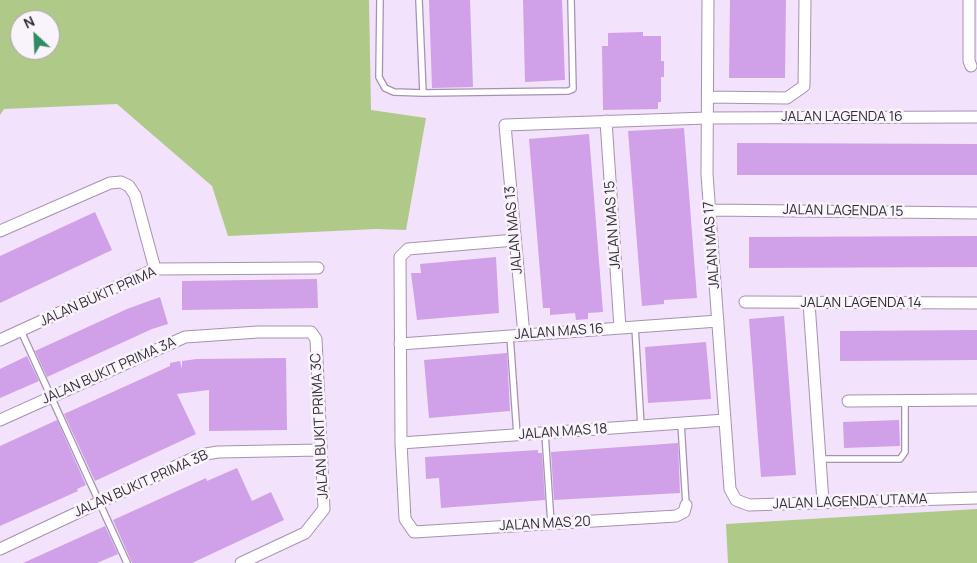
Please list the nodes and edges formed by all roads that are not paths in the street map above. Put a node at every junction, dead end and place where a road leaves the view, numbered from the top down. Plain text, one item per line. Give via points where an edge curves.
1 (380, 0) edge
2 (419, 0) edge
3 (571, 0) edge
4 (708, 0) edge
5 (805, 0) edge
6 (969, 0) edge
7 (974, 67) edge
8 (423, 93) junction
9 (709, 97) junction
10 (977, 117) edge
11 (708, 118) junction
12 (606, 121) junction
13 (505, 125) joint
14 (710, 210) junction
15 (977, 213) edge
16 (0, 231) edge
17 (515, 240) junction
18 (318, 268) dead end
19 (155, 269) junction
20 (745, 302) dead end
21 (809, 303) junction
22 (977, 303) edge
23 (718, 321) junction
24 (635, 327) junction
25 (620, 328) junction
26 (21, 331) junction
27 (311, 332) joint
28 (524, 335) junction
29 (510, 336) junction
30 (0, 340) edge
31 (400, 344) junction
32 (51, 397) junction
33 (977, 400) edge
34 (848, 401) dead end
35 (905, 401) junction
36 (0, 420) edge
37 (725, 420) junction
38 (681, 423) junction
39 (641, 426) junction
40 (545, 433) junction
41 (517, 435) junction
42 (401, 443) junction
43 (320, 450) junction
44 (820, 459) junction
45 (730, 489) joint
46 (977, 498) edge
47 (100, 502) junction
48 (823, 502) junction
49 (686, 505) joint
50 (551, 524) junction
51 (0, 549) edge
52 (127, 563) edge
53 (241, 563) edge

1 - 8 lane via 380,77 385,88 394,92
2 - 8 lane
3 - 8 lane via 573,89
4 - 9 street, JALAN MAS 17
5 - 9 street via 804,86 787,98
6 - 7 street via 969,61
9 - 11 street, JALAN MAS 17
10 - 11 street, JALAN LAGENDA 16
11 - 12 street, JALAN LAGENDA 16
11 - 14 street, JALAN MAS 17
12 - 13 street, JALAN LAGENDA 16
12 - 25 street, JALAN MAS 15
13 - 17 street, JALAN MAS 13
14 - 15 street, JALAN LAGENDA 15
14 - 23 street, JALAN MAS 17
16 - 19 street via 110,183 121,182 129,186 135,196
17 - 28 street, JALAN MAS 13
17 - 31 street via 408,249 400,257
18 - 19 street, JALAN BUKIT PRIMA
19 - 26 street, JALAN BUKIT PRIMA
20 - 21 street, JALAN LAGENDA 14
21 - 22 street, JALAN LAGENDA 14
21 - 44 street
23 - 24 street, JALAN MAS 16
23 - 37 street, JALAN MAS 17
24 - 25 street, JALAN MAS 16
24 - 39 lane
25 - 28 street, JALAN MAS 16
26 - 30 street, JALAN BUKIT PRIMA
26 - 32 lane
27 - 32 street, JALAN BUKIT PRIMA 3A via 185,337
27 - 43 street, JALAN BUKIT PRIMA 3C via 316,339
28 - 29 street, JALAN MAS 16
29 - 31 street, JALAN MAS 16
29 - 41 lane
31 - 42 street
32 - 36 street, JALAN BUKIT PRIMA 3A
32 - 47 lane
33 - 35 street
34 - 35 street
35 - 44 lane via 905,452 900,459
37 - 38 street, JALAN MAS 18
37 - 45 street, JALAN MAS 17
38 - 39 street, JALAN MAS 18
38 - 49 lane
39 - 40 street, JALAN MAS 18
40 - 41 street, JALAN MAS 18
40 - 50 lane
41 - 42 street, JALAN MAS 18
42 - 50 street, JALAN MAS 20 via 405,519 414,532
43 - 47 street, JALAN BUKIT PRIMA 3B via 209,453
43 - 53 street, JALAN BUKIT PRIMA 3C via 325,503 315,523 305,533
44 - 48 street
45 - 48 street, JALAN LAGENDA UTAMA via 736,500 750,505
46 - 48 street, JALAN LAGENDA UTAMA
47 - 51 street, JALAN BUKIT PRIMA 3B
47 - 52 lane
49 - 50 street, JALAN MAS 20 via 684,512 676,516

